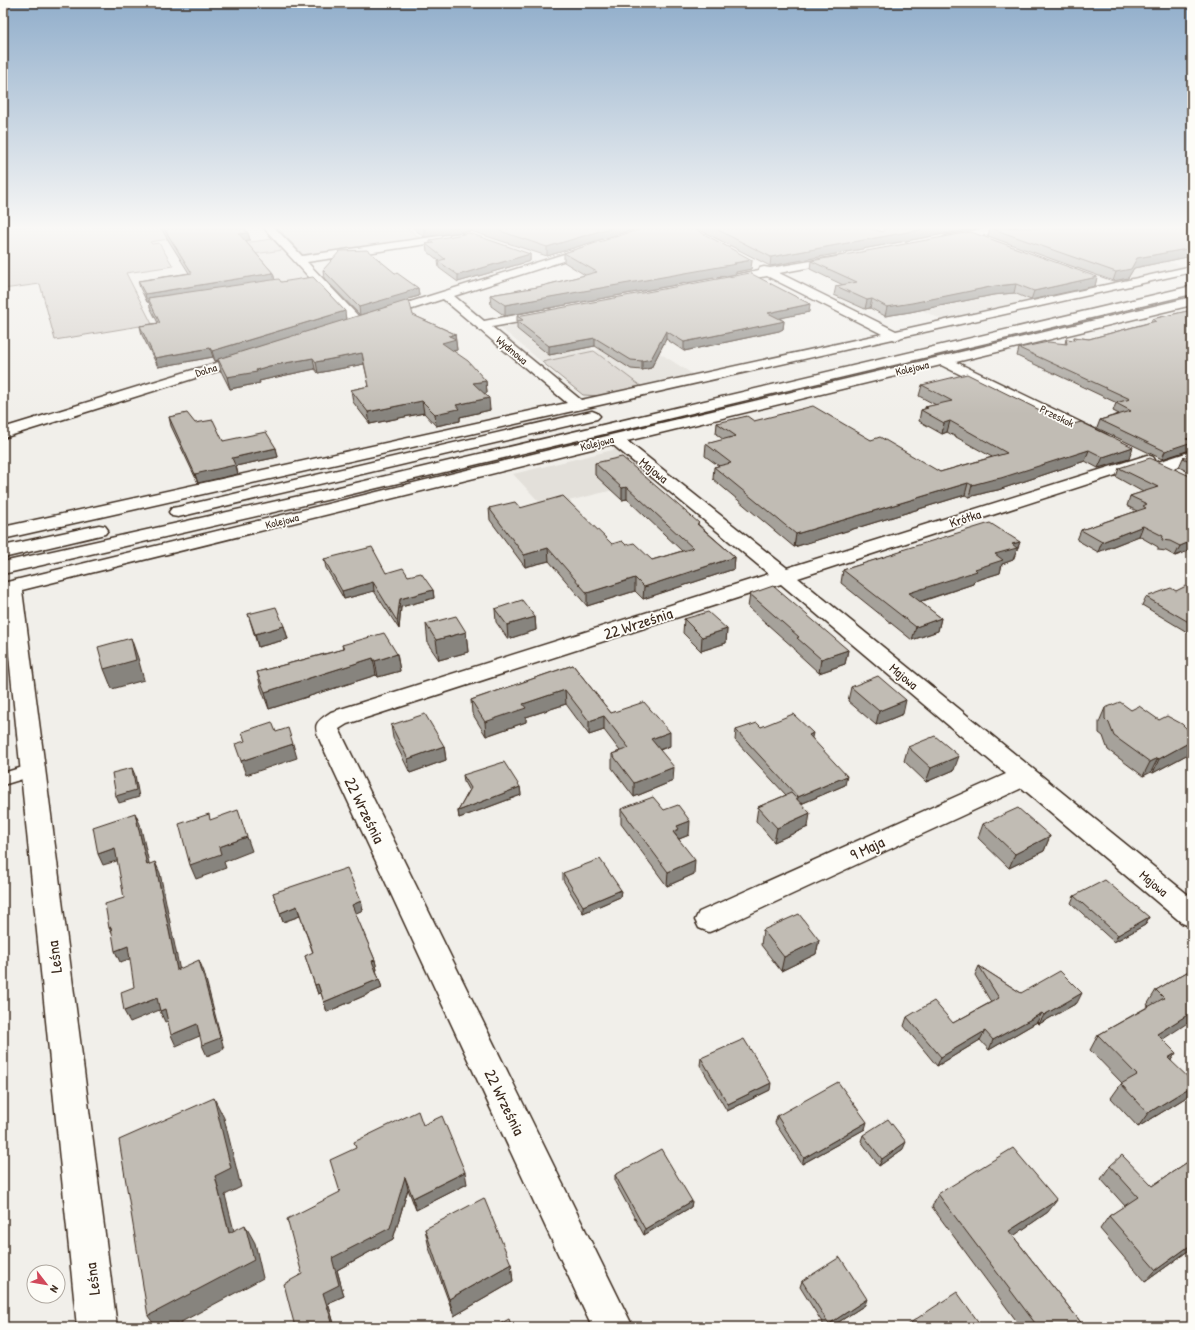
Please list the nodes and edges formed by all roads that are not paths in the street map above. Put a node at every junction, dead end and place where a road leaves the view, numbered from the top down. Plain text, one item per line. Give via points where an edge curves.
1 (323, 289) edge
2 (464, 289) edge
3 (803, 289) edge
4 (1104, 289) edge
5 (1144, 289) edge
6 (1192, 290) edge
7 (445, 295) junction
8 (1192, 301) edge
9 (560, 311) edge
10 (358, 323) junction
11 (483, 325) junction
12 (343, 328) edge
13 (896, 336) junction
14 (261, 353) edge
15 (944, 361) junction
16 (578, 405) junction
17 (3, 433) edge
18 (615, 439) junction
19 (1112, 443) edge
20 (1126, 450) edge
21 (1192, 456) edge
22 (1154, 463) junction
23 (1180, 476) edge
24 (3, 533) edge
25 (3, 552) edge
26 (784, 576) junction
27 (6, 581) edge
28 (33, 770) junction
29 (1024, 776) junction
30 (3, 779) edge
31 (1192, 915) edge
32 (709, 920) dead end
33 (97, 1327) edge
34 (613, 1327) edge

1 - 10 main road
2 - 7 main road
3 - 13 main road
4 - 13 main road
5 - 25 main road, Kolejowa
6 - 27 main road, Kolejowa via 335,493
7 - 10 main road
7 - 11 main road, Wydmowa
8 - 15 main road, Kolejowa
9 - 11 main road
10 - 12 main road
11 - 16 main road, Wydmowa
13 - 16 main road
14 - 17 main road, Dolna
15 - 18 main road, Kolejowa
15 - 19 main road, Przeskok
16 - 24 main road
18 - 26 main road, Majowa
18 - 27 main road, Kolejowa
20 - 22 main road
21 - 22 main road, Krótka
22 - 23 main road
22 - 26 main road, Krótka
26 - 29 main road, Majowa
26 - 34 main road, 22 Września via 339,718 327,726 336,750
27 - 28 main road, Leśna
28 - 30 lane
28 - 33 main road, Leśna
29 - 31 main road, Majowa
29 - 32 main road, 9 Maja

